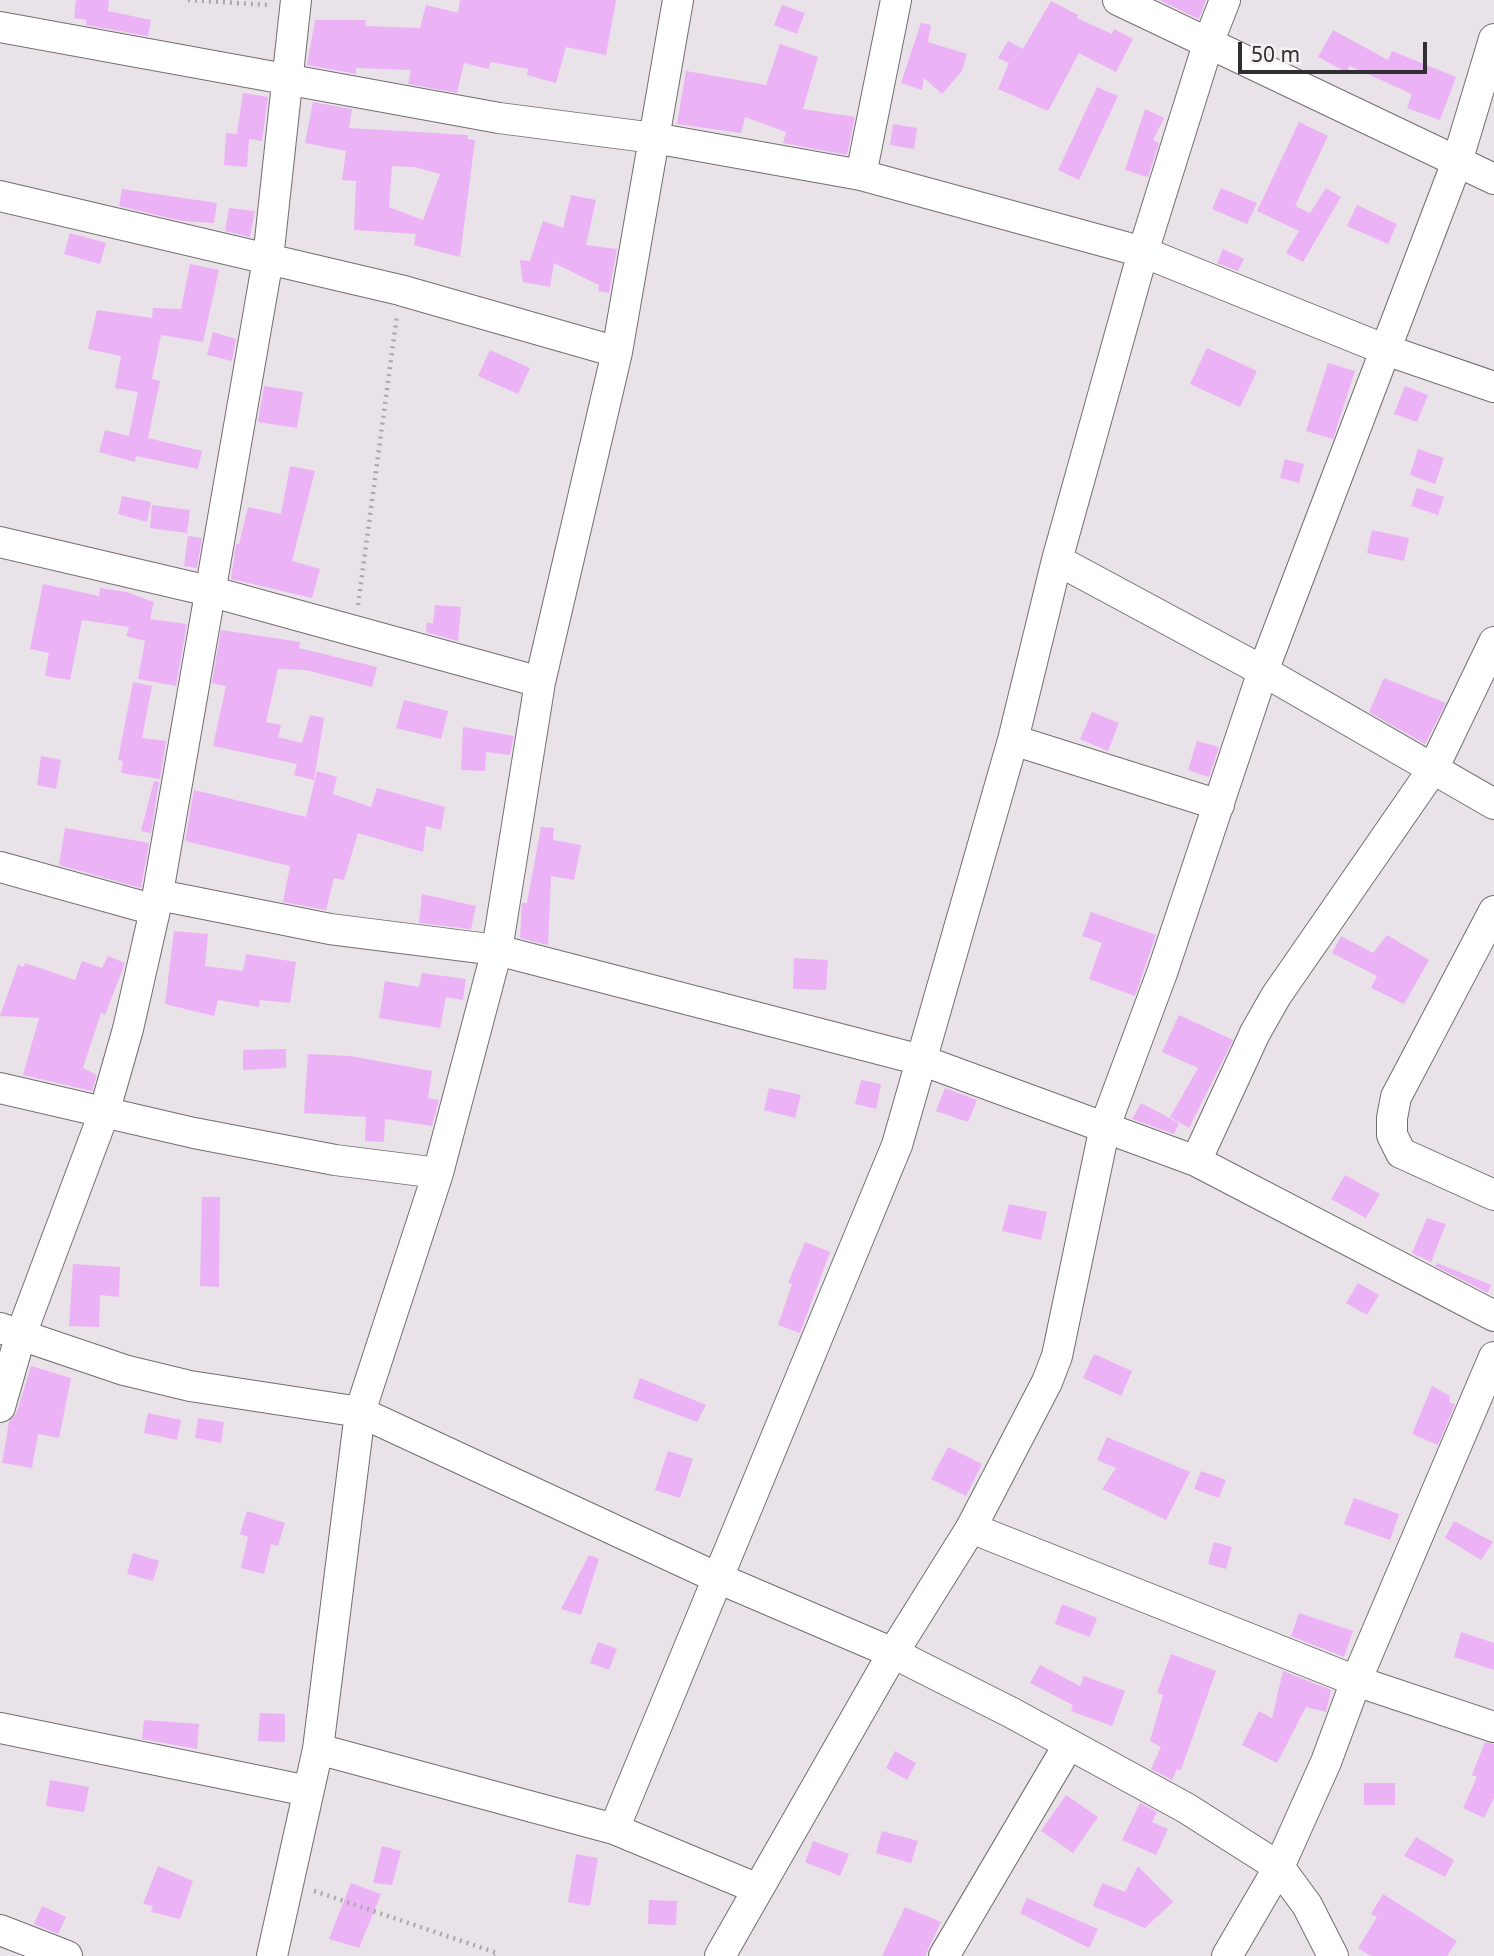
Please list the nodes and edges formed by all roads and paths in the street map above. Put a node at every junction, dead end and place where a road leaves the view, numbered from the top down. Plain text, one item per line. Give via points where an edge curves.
1 (188, 0) edge
2 (678, 0) edge
3 (896, 0) edge
4 (1118, 0) edge
5 (1225, 0) edge
6 (295, 4) edge
7 (0, 27) edge
8 (1494, 39) edge
9 (1209, 41) junction
10 (288, 80) junction
11 (654, 138) junction
12 (1457, 162) junction
13 (861, 175) junction
14 (1494, 179) edge
15 (0, 196) edge
16 (1143, 252) junction
17 (268, 259) junction
18 (400, 290) junction
19 (1386, 349) junction
20 (617, 352) junction
21 (1494, 387) edge
22 (0, 542) edge
23 (1057, 560) junction
24 (209, 591) junction
25 (355, 630) junction
26 (1494, 642) edge
27 (1263, 671) junction
28 (540, 682) junction
29 (1013, 740) junction
30 (1433, 769) junction
31 (1494, 804) edge
32 (1219, 806) junction
33 (0, 867) edge
34 (157, 902) junction
35 (1494, 911) edge
36 (498, 950) junction
37 (921, 1060) junction
38 (0, 1088) edge
39 (104, 1113) junction
40 (1105, 1126) junction
41 (1196, 1161) junction
42 (438, 1173) junction
43 (1494, 1195) edge
44 (1494, 1316) edge
45 (10, 1333) edge
46 (1494, 1357) edge
47 (0, 1407) edge
48 (360, 1412) junction
49 (971, 1528) junction
50 (720, 1579) junction
51 (893, 1653) junction
52 (1356, 1681) junction
53 (0, 1727) edge
54 (1494, 1727) edge
55 (1069, 1744) junction
56 (318, 1749) junction
57 (308, 1791) junction
58 (614, 1829) junction
59 (1279, 1867) junction
60 (290, 1883) junction
61 (758, 1888) junction
62 (0, 1930) edge
63 (67, 1956) edge
64 (272, 1956) edge
65 (495, 1956) edge
66 (720, 1956) edge
67 (944, 1956) edge
68 (1227, 1956) edge
69 (1333, 1956) edge

1 - 6 path
2 - 11 street
3 - 13 street
4 - 9 street
5 - 9 street
6 - 10 street
7 - 10 street
8 - 12 street
9 - 12 street
9 - 16 street
10 - 11 street via 499,118
10 - 17 street
11 - 13 street
11 - 20 street
12 - 14 street
12 - 19 street
13 - 16 street
15 - 17 street
16 - 19 street
16 - 23 street
17 - 18 street
17 - 24 street
18 - 20 street
18 - 25 path
19 - 21 street
19 - 27 street
20 - 28 street
22 - 24 street
23 - 27 street
23 - 29 street
24 - 25 street
24 - 34 street
25 - 28 street
26 - 30 street
27 - 30 street
27 - 32 street
28 - 36 street
29 - 32 street
29 - 37 street
30 - 31 street
30 - 41 street via 1276,996 1239,1063
32 - 40 street
33 - 34 street
34 - 36 street
34 - 39 street
35 - 43 street via 1396,1097 1392,1118 1392,1135 1401,1153
36 - 37 street
36 - 42 street
37 - 40 street
37 - 50 street via 883,1186
38 - 39 street
39 - 42 street via 335,1160
39 - 45 street
40 - 41 street
40 - 49 street via 1057,1356
41 - 44 street
42 - 48 street
45 - 47 street
45 - 48 street via 190,1386
46 - 52 street
48 - 50 street
48 - 56 street
49 - 51 street
49 - 52 street
50 - 51 street
50 - 58 street
51 - 55 street
51 - 61 street
52 - 54 street
52 - 59 street
53 - 57 street
55 - 59 street via 1186,1808
55 - 67 street
56 - 57 street
56 - 58 street
57 - 60 street
58 - 61 street
59 - 68 street
59 - 69 street via 1307,1905
60 - 64 street
60 - 65 path via 497,1952
61 - 66 street
62 - 63 street

